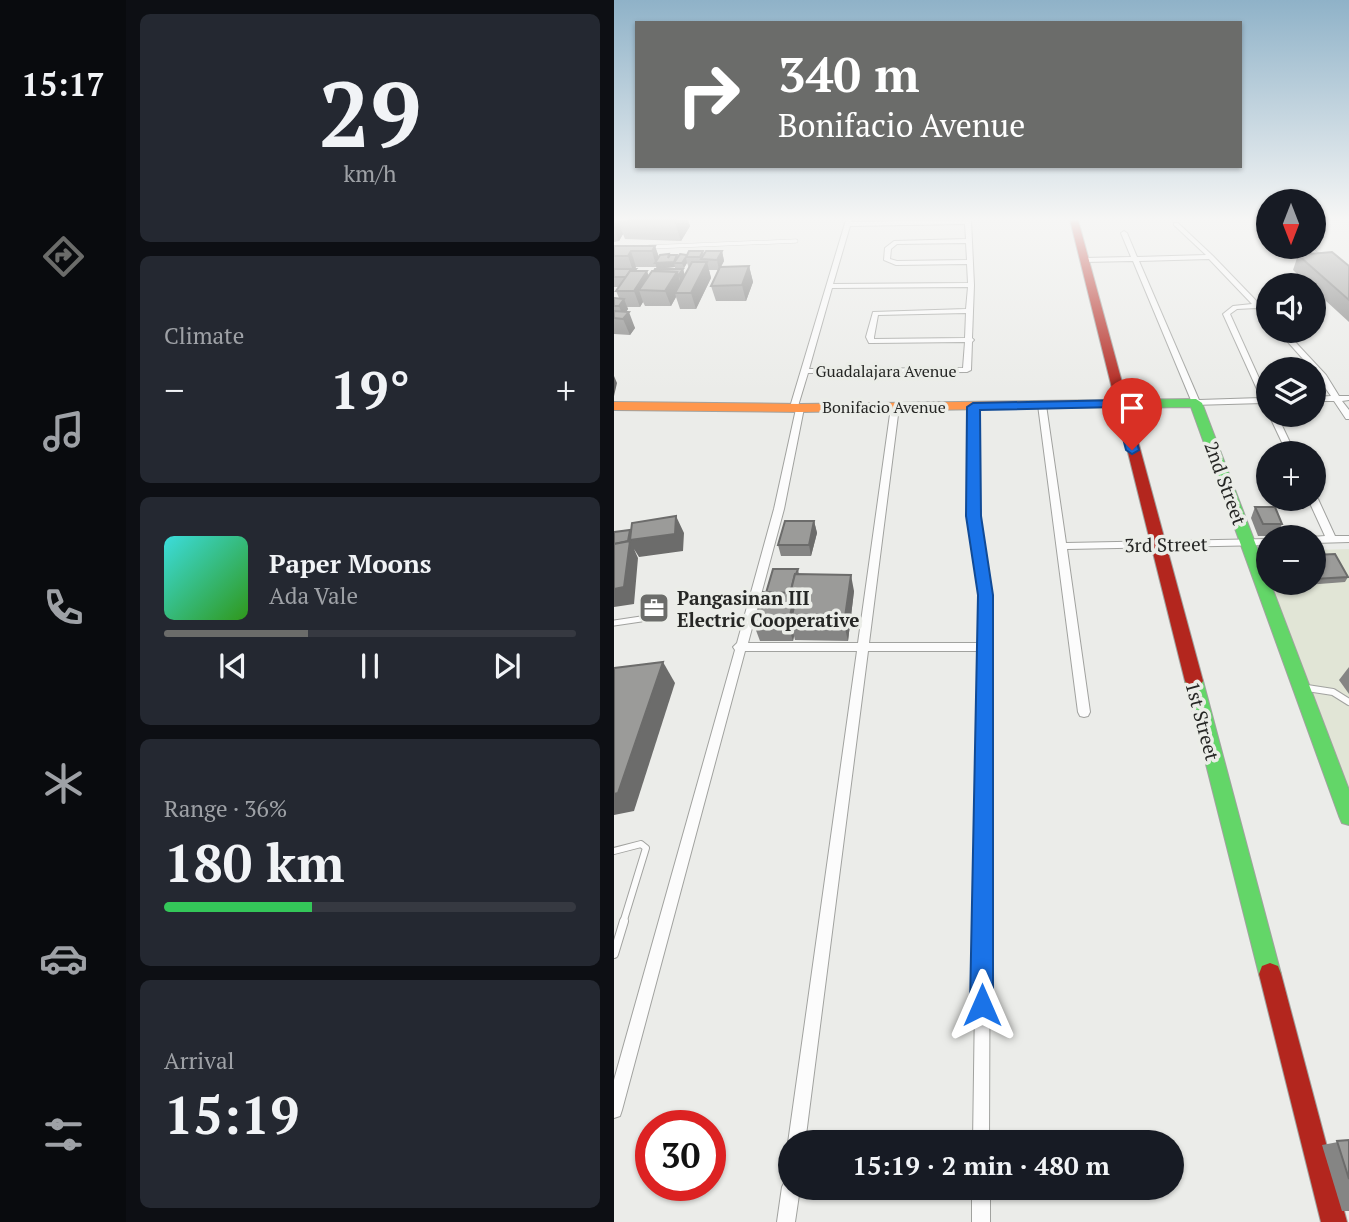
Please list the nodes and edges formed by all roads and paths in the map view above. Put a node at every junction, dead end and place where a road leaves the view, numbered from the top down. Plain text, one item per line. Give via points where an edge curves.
1 (834, 277) edge
2 (971, 277) edge
3 (1087, 277) edge
4 (1144, 277) edge
5 (1230, 277) edge
6 (971, 285) junction
7 (832, 286) junction
8 (1256, 304) edge
9 (1256, 306) edge
10 (969, 311) junction
11 (969, 340) junction
12 (1291, 343) edge
13 (805, 371) junction
14 (1256, 377) edge
15 (1349, 398) edge
16 (1326, 399) edge
17 (1338, 399) junction
18 (1256, 402) edge
19 (1120, 403) junction
20 (1196, 403) junction
21 (1042, 405) junction
22 (614, 407) edge
23 (895, 407) junction
24 (973, 407) junction
25 (797, 408) junction
26 (1349, 417) edge
27 (1319, 511) edge
28 (1349, 539) edge
29 (1326, 540) edge
30 (1332, 540) junction
31 (1248, 542) junction
32 (1256, 542) edge
33 (1064, 545) junction
34 (1157, 545) junction
35 (641, 619) dead end
36 (614, 623) edge
37 (861, 647) junction
38 (738, 648) junction
39 (984, 648) junction
40 (1301, 688) junction
41 (1349, 702) edge
42 (1084, 712) dead end
43 (1349, 816) edge
44 (614, 851) edge
45 (614, 954) edge
46 (614, 1110) edge
47 (799, 1130) edge
48 (981, 1130) edge
49 (789, 1200) edge
50 (981, 1200) edge
51 (786, 1222) edge
52 (981, 1222) edge
53 (1334, 1222) edge

1 - 7 street
2 - 6 street
3 - 19 street, 1st Street
4 - 20 street, 2nd Street
5 - 8 street
6 - 7 street
6 - 10 street
7 - 13 street
9 - 14 street via 1235,307 1226,314
10 - 11 street
10 - 11 street via 875,313 870,337 872,341
11 - 13 street, Guadalajara Avenue via 968,370
12 - 17 street
13 - 25 street
15 - 17 street
16 - 17 street
17 - 26 street
18 - 20 street
19 - 20 street, Bonifacio Avenue
19 - 21 street, Bonifacio Avenue
19 - 34 street, 1st Street
20 - 31 street, 2nd Street
21 - 24 street, Bonifacio Avenue
21 - 33 street
22 - 25 street, Bonifacio Avenue
23 - 24 street, Bonifacio Avenue
23 - 25 street, Bonifacio Avenue
23 - 37 street
24 - 39 street via 973,516 986,595
25 - 38 street via 779,509
27 - 30 street
28 - 30 street
29 - 30 street
31 - 32 street, 3rd Street
31 - 34 street, 3rd Street
31 - 40 street, 2nd Street
33 - 34 street, 3rd Street
33 - 42 street
34 - 53 street, 1st Street
35 - 36 lane
37 - 38 street
37 - 39 street
37 - 47 street
38 - 46 street
39 - 48 street
40 - 41 lane via 1333,692
40 - 43 street, 2nd Street
44 - 45 lane via 641,844 646,848
49 - 51 street
50 - 52 street

